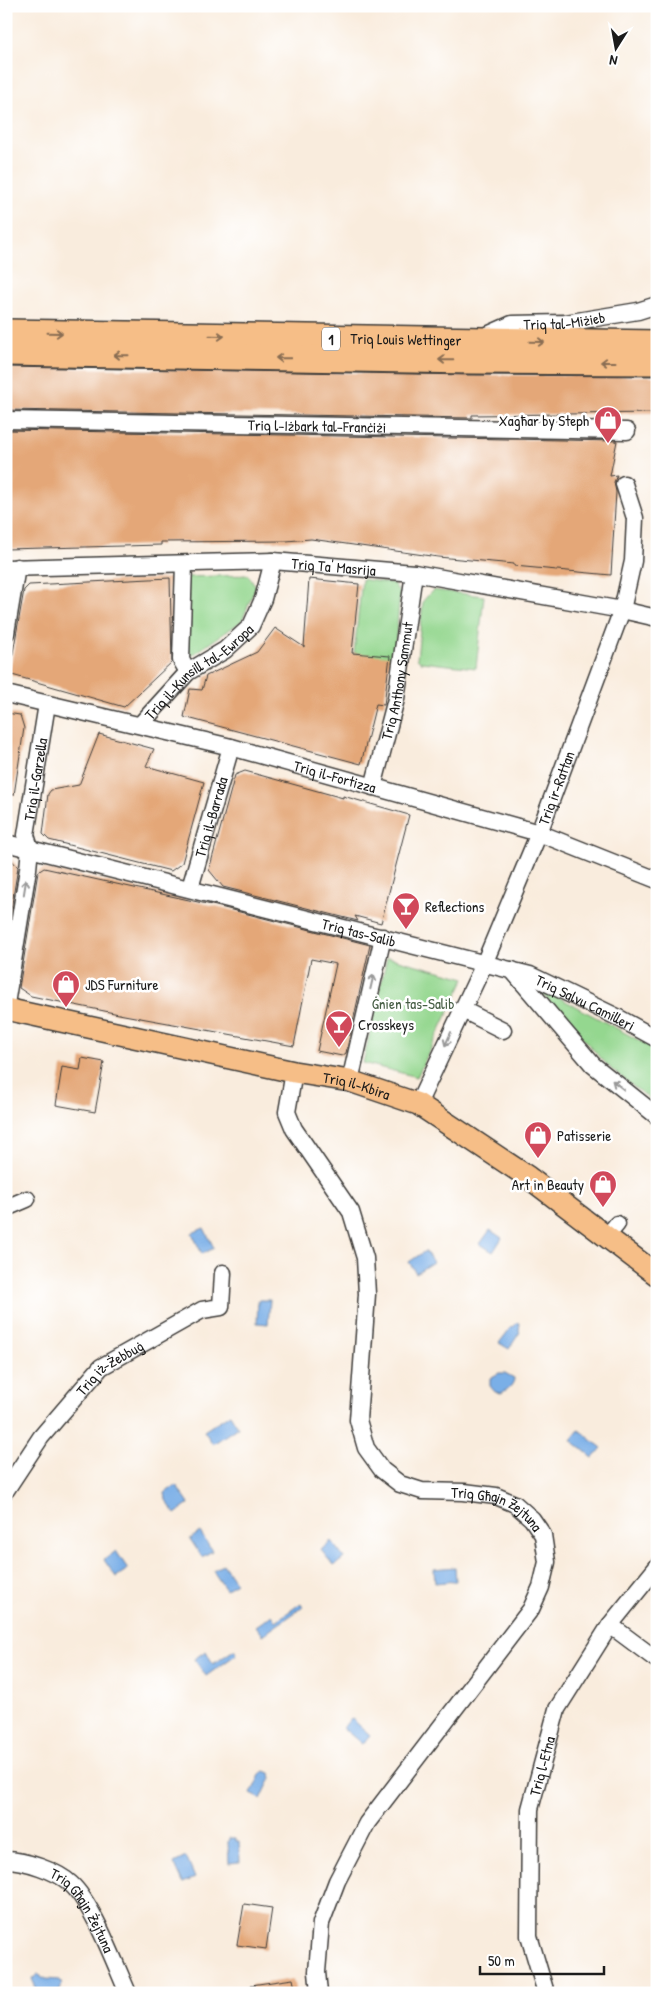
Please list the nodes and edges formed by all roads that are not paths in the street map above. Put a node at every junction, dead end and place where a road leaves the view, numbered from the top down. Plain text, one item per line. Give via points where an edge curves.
1 (657, 305) edge
2 (6, 332) edge
3 (474, 342) junction
4 (657, 343) edge
5 (6, 353) edge
6 (657, 362) edge
7 (6, 420) edge
8 (627, 431) dead end
9 (624, 484) dead end
10 (273, 561) junction
11 (184, 564) junction
12 (12, 568) edge
13 (414, 574) junction
14 (622, 610) junction
15 (657, 618) edge
16 (6, 633) edge
17 (188, 672) junction
18 (6, 694) edge
19 (47, 704) junction
20 (140, 725) junction
21 (231, 747) junction
22 (373, 787) junction
23 (539, 833) junction
24 (6, 842) edge
25 (30, 848) junction
26 (657, 880) edge
27 (190, 888) junction
28 (383, 938) junction
29 (484, 964) junction
30 (512, 970) junction
31 (6, 1004) edge
32 (6, 1009) edge
33 (461, 1009) junction
34 (503, 1030) dead end
35 (657, 1039) edge
36 (294, 1072) junction
37 (350, 1081) junction
38 (418, 1104) junction
39 (657, 1116) edge
40 (27, 1199) dead end
41 (6, 1208) edge
42 (223, 1273) dead end
43 (657, 1275) edge
44 (6, 1490) edge
45 (657, 1568) edge
46 (610, 1625) junction
47 (657, 1660) edge
48 (6, 1860) edge
49 (128, 1993) edge
50 (319, 1993) edge
51 (546, 1993) edge

1 - 3 street, Triq tal-Miżieb via 565,323 512,324
2 -> 3 highway, Triq Louis Wettinger / 1
3 -> 4 highway, Triq Louis Wettinger / 1
6 -> 5 highway, Triq Louis Wettinger / 1
7 - 8 street, Triq l-Iżbark tal-Franċiżi
9 - 14 street via 635,518 633,560
10 - 11 street, Triq Ta' Masrija
10 - 13 street, Triq Ta' Masrija
10 - 17 street, Triq il-Kunsill tal-Ewropa via 263,600 251,626 226,650
11 - 12 street, Triq Ta' Masrija
11 - 17 street via 181,660
12 - 16 street
13 - 14 street, Triq Ta' Masrija
13 - 22 street, Triq Anthony Sammut via 396,699
14 - 15 street, Triq Ta' Masrija
14 - 23 street, Triq ir-Rattan
17 - 20 street, Triq il-Kunsill tal-Ewropa
18 - 19 street, Triq il-Fortizza
19 - 20 street, Triq il-Fortizza
19 - 25 street, Triq il-Garzella via 26,835
20 - 21 street, Triq il-Fortizza
21 - 22 street, Triq il-Fortizza
21 - 27 street, Triq il-Barrada
22 - 23 street, Triq il-Fortizza
23 - 26 street, Triq il-Fortizza
23 - 29 street, Triq ir-Rattan
24 - 25 street, Triq tas-Salib
25 - 27 street, Triq tas-Salib
31 -> 25 street, Triq il-Garzella
27 - 28 street, Triq tas-Salib
28 - 29 street, Triq tas-Salib
37 -> 28 street
29 - 30 street, Triq tas-Salib
29 - 33 street, Triq ir-Rattan
30 - 35 street, Triq Salvu Camilleri via 530,975
39 -> 30 street via 593,1065
32 - 36 main road, Triq il-Kbira
33 - 34 street
33 -> 38 street, Triq ir-Rattan
36 - 37 main road, Triq il-Kbira
36 - 50 street, Triq Għajn Żejtuna via 288,1112 294,1128 351,1212 365,1258 367,1294 358,1420 366,1448 382,1470 400,1484 422,1491 496,1496 515,1504 532,1519 543,1536 547,1562 531,1609 367,1823 337,1881 321,1923 317,1972
37 - 38 main road, Triq il-Kbira
38 - 43 main road, Triq il-Kbira via 612,1230
40 - 41 street
42 - 44 street, Triq iż-Żebbuġ via 220,1308 202,1310 101,1367 41,1436
45 - 46 street, Triq l-Etna
46 - 47 street
46 - 51 street, Triq l-Etna via 557,1709 530,1809 529,1936
48 - 49 street, Triq Għajn Żejtuna via 43,1868 70,1883 88,1906

